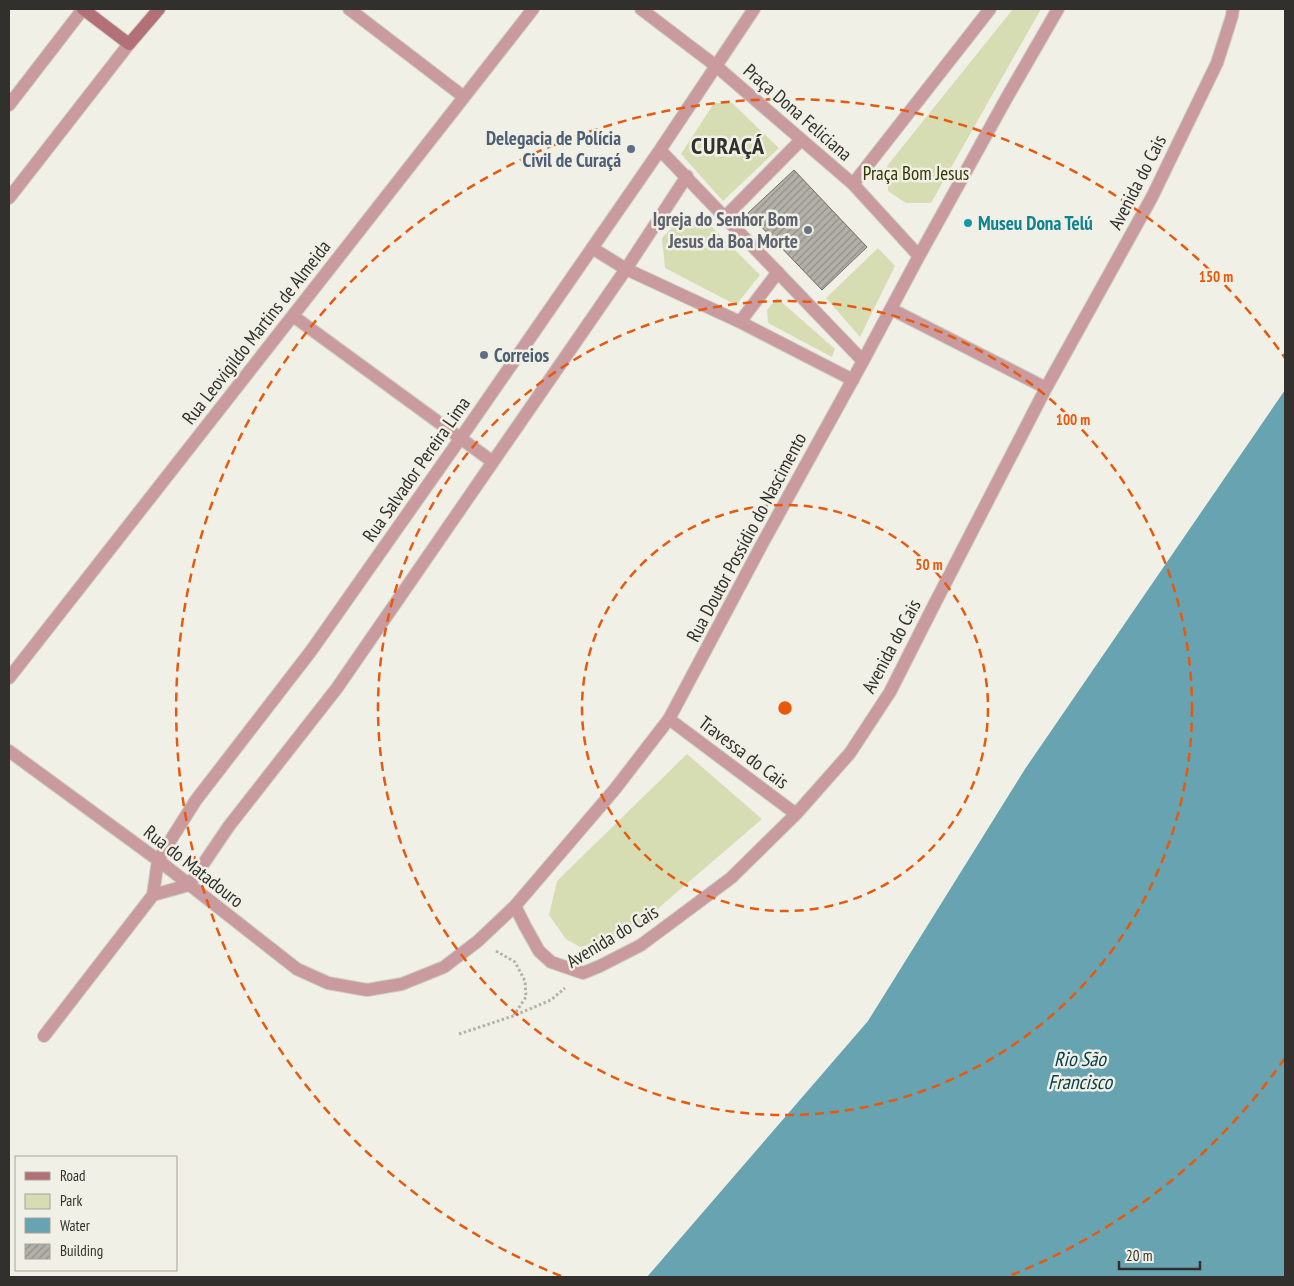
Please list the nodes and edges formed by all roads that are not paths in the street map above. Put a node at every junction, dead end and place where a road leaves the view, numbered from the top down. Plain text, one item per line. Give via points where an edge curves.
1 (83, 9) edge
2 (159, 9) edge
3 (349, 9) edge
4 (533, 9) edge
5 (641, 9) edge
6 (754, 9) edge
7 (990, 9) edge
8 (1058, 9) edge
9 (1233, 9) edge
10 (129, 44) junction
11 (716, 66) junction
12 (464, 97) junction
13 (9, 106) edge
14 (801, 140) junction
15 (660, 150) junction
16 (687, 176) junction
17 (853, 184) junction
18 (9, 198) edge
19 (725, 217) junction
20 (592, 248) junction
21 (920, 256) junction
22 (626, 269) junction
23 (778, 272) junction
24 (891, 309) junction
25 (294, 316) junction
26 (740, 322) junction
27 (864, 361) junction
28 (853, 380) junction
29 (1046, 388) junction
30 (460, 439) junction
31 (493, 462) junction
32 (9, 678) edge
33 (669, 719) junction
34 (9, 751) edge
35 (796, 814) junction
36 (158, 860) junction
37 (189, 885) junction
38 (153, 895) junction
39 (515, 906) junction
40 (367, 990) joint
41 (44, 1036) dead end

1 - 10 main road
1 - 13 street
2 - 10 main road
3 - 12 street
4 - 12 street, Rua Leovigildo Martins de Almeida
5 - 11 street, Praça Dona Feliciana
6 - 11 street, Rua Salvador Pereira Lima
7 - 17 street
8 - 21 street, Rua Doutor Possídio do Nascimento
9 - 29 street, Avenida do Cais via 1217,63 1152,197
10 - 18 street
11 - 14 street, Praça Dona Feliciana
11 - 15 street, Rua Salvador Pereira Lima
12 - 25 street, Rua Leovigildo Martins de Almeida
14 - 17 street, Praça Dona Feliciana
14 - 19 street
15 - 16 street
15 - 20 street, Rua Salvador Pereira Lima
16 - 19 street
16 - 22 street
17 - 21 street, Praça Dona Feliciana
19 - 23 street
20 - 22 street
20 - 30 street, Rua Salvador Pereira Lima
21 - 24 street, Rua Doutor Possídio do Nascimento
22 - 26 street
22 - 31 street
23 - 26 street
23 - 27 street
24 - 27 street, Rua Doutor Possídio do Nascimento
24 - 29 street
25 - 30 street
25 - 32 street, Rua Leovigildo Martins de Almeida
26 - 28 street
27 - 28 street, Rua Doutor Possídio do Nascimento
28 - 33 street, Rua Doutor Possídio do Nascimento
29 - 35 street, Avenida do Cais via 890,692 850,753
30 - 31 street
30 - 36 street, Rua Salvador Pereira Lima via 311,650 196,800
31 - 37 street via 337,688 229,826
33 - 35 street, Travessa do Cais
33 - 39 street, Rua Doutor Possídio do Nascimento
34 - 36 street, Rua do Matadouro
35 - 39 street, Avenida do Cais via 731,878 641,944 583,973 551,962 539,951
36 - 37 street, Rua do Matadouro
36 - 38 street, Rua Salvador Pereira Lima
37 - 38 street
37 - 40 street, Rua do Matadouro via 297,969 328,983
38 - 41 street, Rua Salvador Pereira Lima
39 - 40 street, Rua Doutor Possídio do Nascimento via 444,967 402,984

